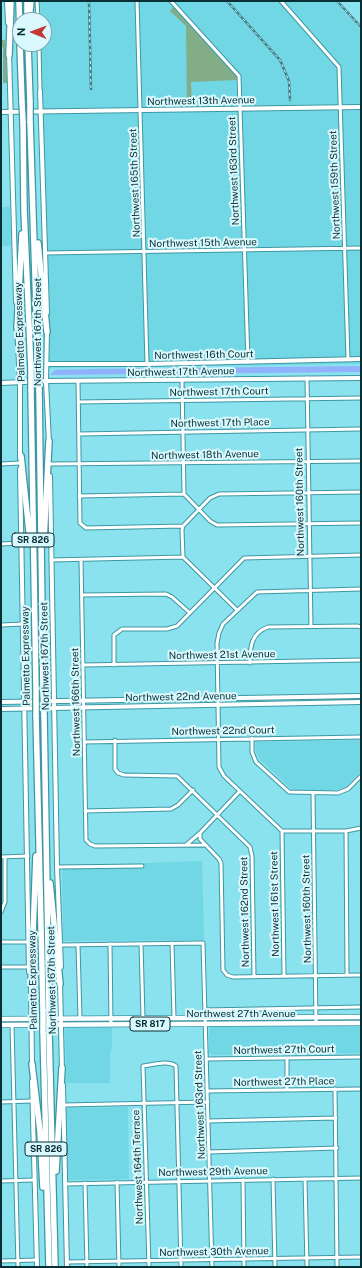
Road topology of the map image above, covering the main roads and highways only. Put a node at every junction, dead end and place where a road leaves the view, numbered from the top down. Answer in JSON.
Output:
{"nodes":[{"id":1,"x":11,"y":1,"type":"edge"},
{"id":2,"x":19,"y":1,"type":"edge"},
{"id":3,"x":26,"y":1,"type":"edge"},
{"id":4,"x":31,"y":1,"type":"edge"},
{"id":5,"x":19,"y":12,"type":"edge"},
{"id":6,"x":27,"y":12,"type":"edge"},
{"id":7,"x":29,"y":12,"type":"edge"},
{"id":8,"x":20,"y":52,"type":"edge"},
{"id":9,"x":28,"y":52,"type":"edge"},
{"id":10,"x":9,"y":55,"type":"road end"},
{"id":11,"x":24,"y":210,"type":"junction"},
{"id":12,"x":34,"y":224,"type":"junction"},
{"id":13,"x":17,"y":328,"type":"road end"},
{"id":14,"x":47,"y":332,"type":"road end"},
{"id":15,"x":49,"y":441,"type":"road end"},
{"id":16,"x":21,"y":456,"type":"road end"},
{"id":17,"x":41,"y":567,"type":"junction"},
{"id":18,"x":34,"y":591,"type":"junction"},
{"id":19,"x":39,"y":828,"type":"junction"},
{"id":20,"x":47,"y":857,"type":"junction"},
{"id":21,"x":60,"y":984,"type":"road end"},
{"id":22,"x":31,"y":985,"type":"road end"},
{"id":23,"x":46,"y":1011,"type":"junction"},
{"id":24,"x":247,"y":1017,"type":"junction"},
{"id":25,"x":361,"y":1017,"type":"edge"},
{"id":26,"x":1,"y":1019,"type":"edge"},
{"id":27,"x":61,"y":1021,"type":"junction"},
{"id":28,"x":247,"y":1023,"type":"junction"},
{"id":29,"x":361,"y":1023,"type":"edge"},
{"id":30,"x":1,"y":1025,"type":"edge"},
{"id":31,"x":46,"y":1031,"type":"junction"},
{"id":32,"x":32,"y":1064,"type":"road end"},
{"id":33,"x":62,"y":1068,"type":"road end"},
{"id":34,"x":54,"y":1195,"type":"junction"},
{"id":35,"x":48,"y":1223,"type":"junction"},
{"id":36,"x":49,"y":1267,"type":"edge"},
{"id":37,"x":55,"y":1267,"type":"edge"}],
"edges":[{"from":1,"to":10,"type":"highway"},
{"from":2,"to":5,"type":"highway"},
{"from":3,"to":6,"type":"highway"},
{"from":4,"to":7,"type":"highway"},
{"from":8,"to":11,"type":"highway","name":"Palmetto Expressway","number":"SR 826","bridge":true},
{"from":9,"to":12,"type":"highway","name":"Palmetto Expressway","number":"SR 826","bridge":true},
{"from":11,"to":13,"type":"highway"},
{"from":11,"to":18,"type":"highway","name":"Palmetto Expressway","number":"SR 826","bridge":true},
{"from":12,"to":14,"type":"highway"},
{"from":12,"to":17,"type":"highway","name":"Palmetto Expressway","number":"SR 826","bridge":true},
{"from":15,"to":17,"type":"highway"},
{"from":16,"to":18,"type":"highway"},
{"from":17,"to":20,"type":"highway","name":"Palmetto Expressway","number":"SR 826","bridge":true},
{"from":18,"to":19,"type":"highway","name":"Palmetto Expressway","number":"SR 826","bridge":true},
{"from":19,"to":22,"type":"highway"},
{"from":19,"to":23,"type":"highway","name":"Palmetto Expressway","number":"SR 826"},
{"from":20,"to":21,"type":"highway"},
{"from":20,"to":23,"type":"highway","name":"Palmetto Expressway","number":"SR 826"},
{"from":23,"to":31,"type":"highway","name":"Palmetto Expressway","number":"SR 826","bridge":true},
{"from":24,"to":25,"type":"main road","name":"Northwest 27th Avenue","number":"SR 817"},
{"from":24,"to":27,"type":"main road","name":"Northwest 27th Avenue","number":"SR 817"},
{"from":24,"to":28,"type":"main road"},
{"from":26,"to":27,"type":"main road","name":"Northwest 27th Avenue","number":"SR 817"},
{"from":27,"to":28,"type":"main road","name":"Northwest 27th Avenue","number":"SR 817"},
{"from":27,"to":30,"type":"main road","name":"Northwest 27th Avenue","number":"SR 817"},
{"from":28,"to":29,"type":"main road","name":"Northwest 27th Avenue","number":"SR 817"},
{"from":31,"to":34,"type":"highway","name":"Palmetto Expressway","number":"SR 826"},
{"from":31,"to":35,"type":"highway","name":"Palmetto Expressway","number":"SR 826"},
{"from":32,"to":35,"type":"highway"},
{"from":33,"to":34,"type":"highway"},
{"from":34,"to":37,"type":"highway","name":"Palmetto Expressway","number":"SR 826"},
{"from":35,"to":36,"type":"highway","name":"Palmetto Expressway","number":"SR 826"}]}
